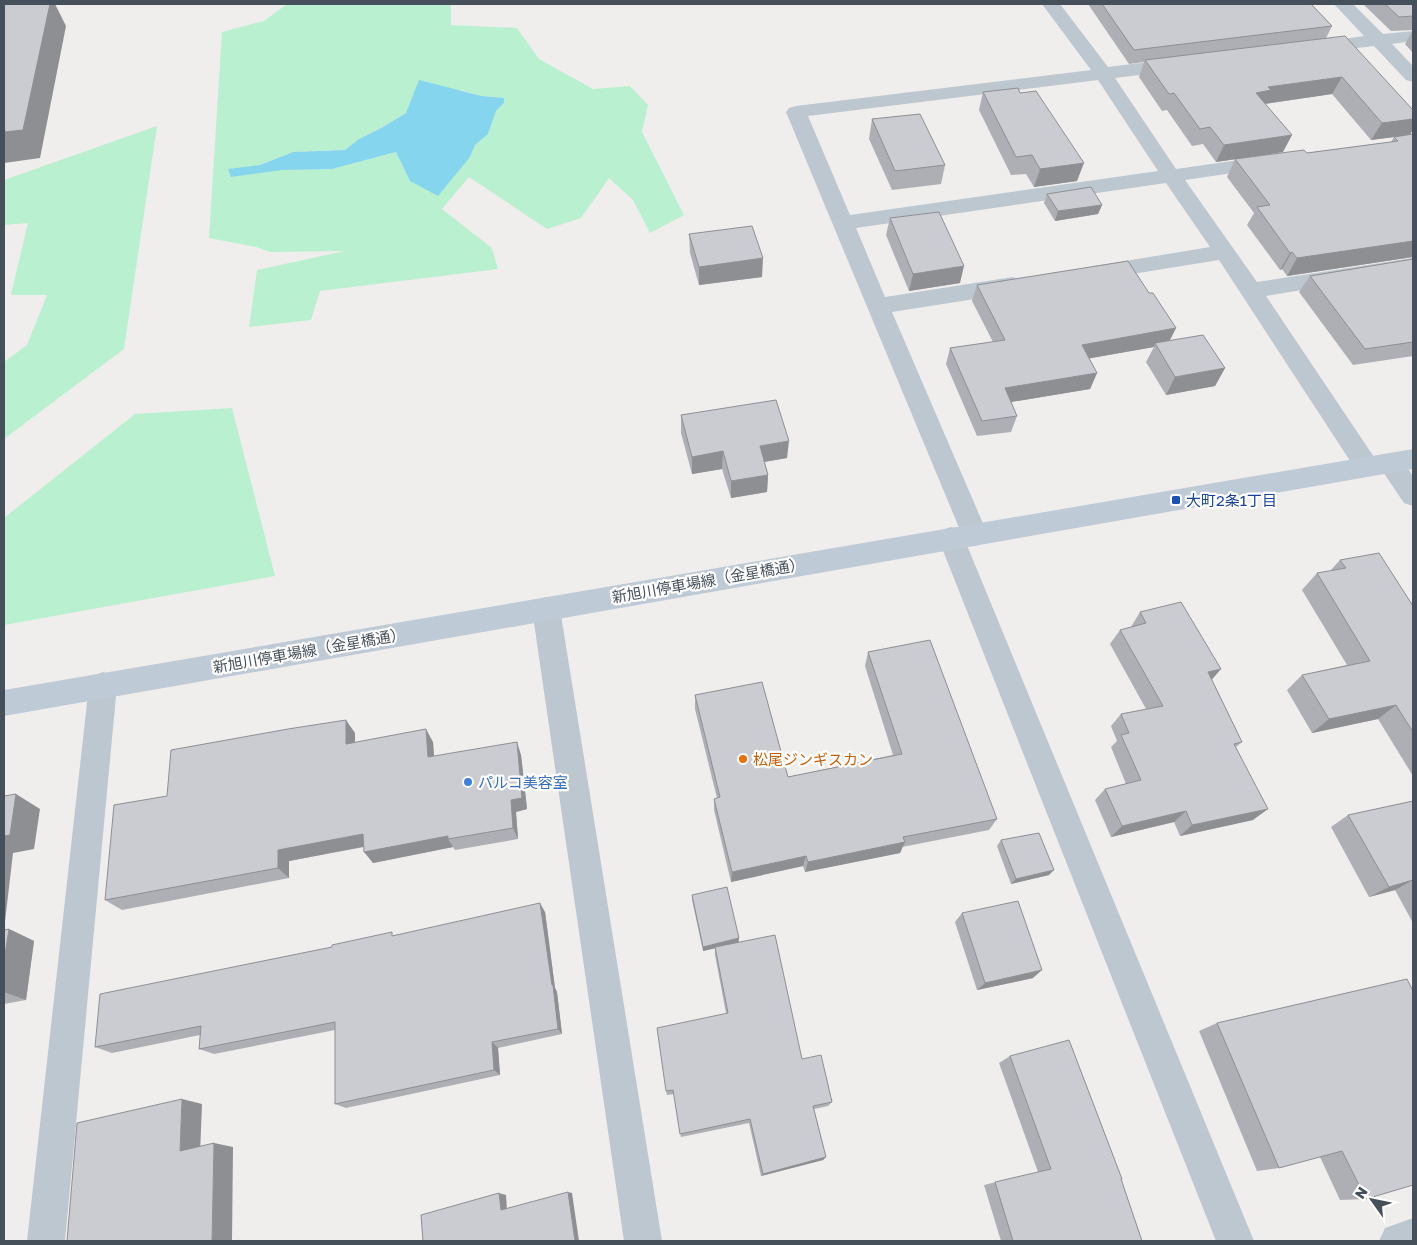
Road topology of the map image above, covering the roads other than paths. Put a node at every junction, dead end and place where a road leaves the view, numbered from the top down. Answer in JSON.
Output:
{"nodes":[{"id":1,"x":1051,"y":4,"type":"edge"},
{"id":2,"x":1343,"y":4,"type":"edge"},
{"id":3,"x":1413,"y":36,"type":"edge"},
{"id":4,"x":1379,"y":40,"type":"junction"},
{"id":5,"x":1300,"y":50,"type":"edge"},
{"id":6,"x":1201,"y":62,"type":"edge"},
{"id":7,"x":1103,"y":73,"type":"junction"},
{"id":8,"x":1413,"y":76,"type":"edge"},
{"id":9,"x":1287,"y":159,"type":"edge"},
{"id":10,"x":1170,"y":176,"type":"junction"},
{"id":11,"x":843,"y":223,"type":"junction"},
{"id":12,"x":1225,"y":252,"type":"junction"},
{"id":13,"x":1413,"y":264,"type":"edge"},
{"id":14,"x":1071,"y":276,"type":"edge"},
{"id":15,"x":1032,"y":282,"type":"edge"},
{"id":16,"x":1251,"y":291,"type":"junction"},
{"id":17,"x":878,"y":306,"type":"junction"},
{"id":18,"x":1390,"y":463,"type":"edge"},
{"id":19,"x":1413,"y":496,"type":"edge"},
{"id":20,"x":963,"y":536,"type":"junction"},
{"id":21,"x":546,"y":609,"type":"junction"},
{"id":22,"x":103,"y":685,"type":"junction"},
{"id":23,"x":4,"y":703,"type":"edge"},
{"id":24,"x":1413,"y":1237,"type":"edge"},
{"id":25,"x":46,"y":1241,"type":"edge"},
{"id":26,"x":643,"y":1241,"type":"edge"},
{"id":27,"x":1235,"y":1241,"type":"edge"},
{"id":28,"x":1398,"y":1241,"type":"edge"}],
"edges":[{"from":1,"to":7,"type":"street"},
{"from":2,"to":4,"type":"street"},
{"from":3,"to":4,"type":"street"},
{"from":4,"to":5,"type":"street"},
{"from":4,"to":8,"type":"street"},
{"from":6,"to":7,"type":"street"},
{"from":7,"to":10,"type":"street"},
{"from":7,"to":11,"type":"street"},
{"from":9,"to":10,"type":"street"},
{"from":10,"to":11,"type":"street"},
{"from":10,"to":12,"type":"street"},
{"from":11,"to":17,"type":"street"},
{"from":12,"to":14,"type":"street"},
{"from":12,"to":16,"type":"street"},
{"from":13,"to":16,"type":"street"},
{"from":15,"to":17,"type":"street"},
{"from":16,"to":18,"type":"street"},
{"from":17,"to":20,"type":"street"},
{"from":18,"to":19,"type":"street"},
{"from":18,"to":20,"type":"main road","name":"新旭川停車場線（金星橋通）"},
{"from":20,"to":21,"type":"main road","name":"新旭川停車場線（金星橋通）"},
{"from":20,"to":27,"type":"street"},
{"from":21,"to":22,"type":"main road","name":"新旭川停車場線（金星橋通）"},
{"from":21,"to":26,"type":"street"},
{"from":22,"to":23,"type":"main road","name":"新旭川停車場線（金星橋通）"},
{"from":22,"to":25,"type":"street"},
{"from":24,"to":28,"type":"street"}]}
